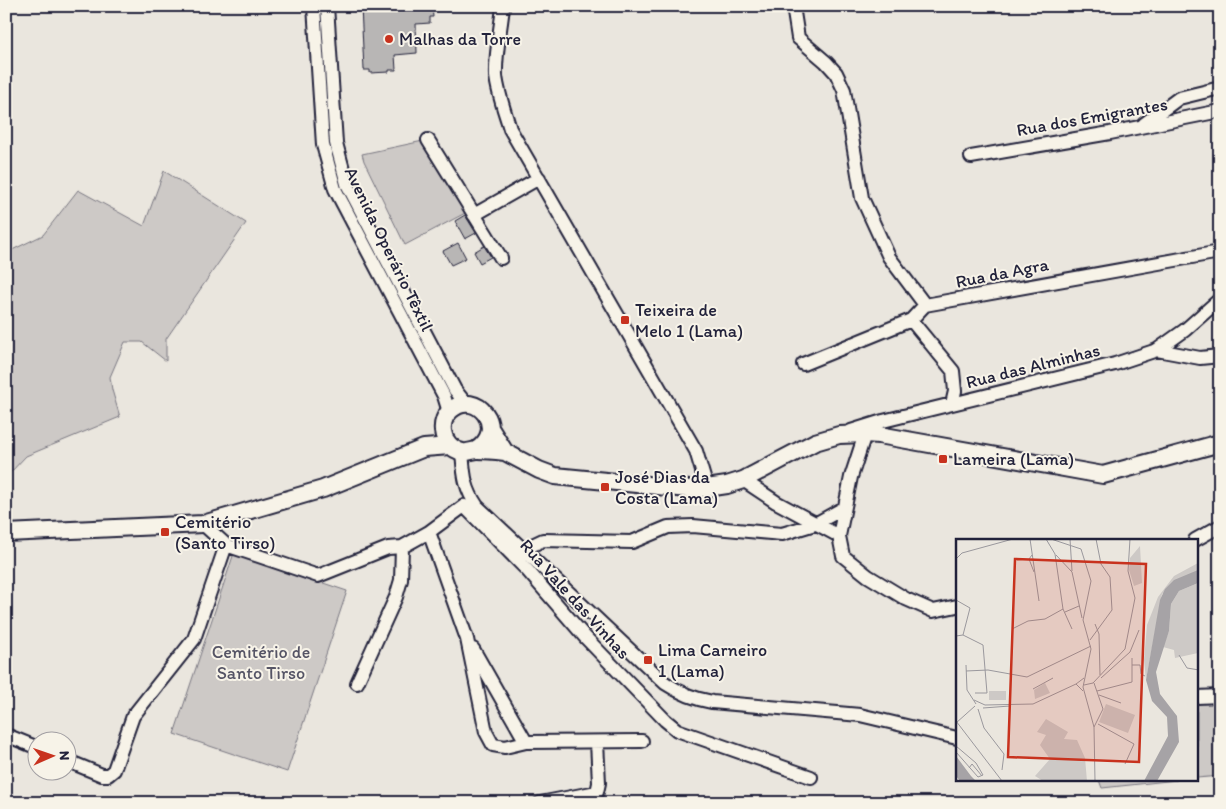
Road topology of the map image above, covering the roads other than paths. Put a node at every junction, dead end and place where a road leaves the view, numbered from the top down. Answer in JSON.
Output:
{"nodes":[{"id":1,"x":314,"y":6,"type":"edge"},
{"id":2,"x":327,"y":6,"type":"edge"},
{"id":3,"x":503,"y":6,"type":"edge"},
{"id":4,"x":793,"y":6,"type":"edge"},
{"id":5,"x":1220,"y":88,"type":"edge"},
{"id":6,"x":1220,"y":111,"type":"edge"},
{"id":7,"x":1140,"y":127,"type":"junction"},
{"id":8,"x":428,"y":140,"type":"dead end"},
{"id":9,"x":971,"y":157,"type":"dead end"},
{"id":10,"x":539,"y":178,"type":"junction"},
{"id":11,"x":474,"y":215,"type":"junction"},
{"id":12,"x":1220,"y":252,"type":"edge"},
{"id":13,"x":501,"y":258,"type":"dead end"},
{"id":14,"x":1220,"y":299,"type":"edge"},
{"id":15,"x":925,"y":305,"type":"junction"},
{"id":16,"x":912,"y":320,"type":"junction"},
{"id":17,"x":1157,"y":350,"type":"junction"},
{"id":18,"x":1220,"y":356,"type":"edge"},
{"id":19,"x":803,"y":364,"type":"dead end"},
{"id":20,"x":466,"y":404,"type":"junction"},
{"id":21,"x":952,"y":404,"type":"junction"},
{"id":22,"x":449,"y":412,"type":"junction"},
{"id":23,"x":490,"y":428,"type":"junction"},
{"id":24,"x":443,"y":429,"type":"junction"},
{"id":25,"x":865,"y":434,"type":"junction"},
{"id":26,"x":839,"y":435,"type":"junction"},
{"id":27,"x":1220,"y":443,"type":"edge"},
{"id":28,"x":424,"y":448,"type":"junction"},
{"id":29,"x":463,"y":449,"type":"junction"},
{"id":30,"x":505,"y":452,"type":"junction"},
{"id":31,"x":743,"y":480,"type":"junction"},
{"id":32,"x":707,"y":488,"type":"junction"},
{"id":33,"x":844,"y":508,"type":"junction"},
{"id":34,"x":203,"y":524,"type":"junction"},
{"id":35,"x":815,"y":524,"type":"junction"},
{"id":36,"x":1220,"y":526,"type":"edge"},
{"id":37,"x":428,"y":532,"type":"junction"},
{"id":38,"x":6,"y":533,"type":"edge"},
{"id":39,"x":839,"y":536,"type":"junction"},
{"id":40,"x":1197,"y":539,"type":"edge"},
{"id":41,"x":226,"y":546,"type":"junction"},
{"id":42,"x":402,"y":547,"type":"junction"},
{"id":43,"x":524,"y":549,"type":"junction"},
{"id":44,"x":956,"y":606,"type":"edge"},
{"id":45,"x":467,"y":639,"type":"junction"},
{"id":46,"x":357,"y":683,"type":"dead end"},
{"id":47,"x":1220,"y":696,"type":"edge"},
{"id":48,"x":1198,"y":697,"type":"edge"},
{"id":49,"x":6,"y":735,"type":"edge"},
{"id":50,"x":956,"y":738,"type":"edge"},
{"id":51,"x":642,"y":741,"type":"dead end"},
{"id":52,"x":526,"y":742,"type":"junction"},
{"id":53,"x":597,"y":742,"type":"junction"},
{"id":54,"x":28,"y":744,"type":"edge"},
{"id":55,"x":78,"y":765,"type":"edge"},
{"id":56,"x":811,"y":777,"type":"dead end"},
{"id":57,"x":540,"y":803,"type":"edge"}],
"edges":[{"from":1,"to":22,"type":"street","name":"Avenida Operário Têxtil"},
{"from":2,"to":20,"type":"street","name":"Avenida Operário Têxtil"},
{"from":3,"to":10,"type":"street"},
{"from":4,"to":15,"type":"street"},
{"from":5,"to":7,"type":"street"},
{"from":6,"to":7,"type":"street","name":"Rua dos Emigrantes"},
{"from":7,"to":9,"type":"street","name":"Rua dos Emigrantes"},
{"from":8,"to":11,"type":"street"},
{"from":10,"to":11,"type":"street"},
{"from":10,"to":32,"type":"street"},
{"from":11,"to":13,"type":"street"},
{"from":12,"to":15,"type":"street","name":"Rua da Agra"},
{"from":14,"to":17,"type":"street","name":"Rua das Alminhas"},
{"from":15,"to":16,"type":"street"},
{"from":16,"to":19,"type":"street"},
{"from":16,"to":21,"type":"street"},
{"from":17,"to":18,"type":"street"},
{"from":17,"to":21,"type":"street","name":"Rua das Alminhas"},
{"from":20,"to":22,"type":"main road"},
{"from":20,"to":23,"type":"main road"},
{"from":21,"to":26,"type":"street","name":"Rua das Alminhas"},
{"from":22,"to":24,"type":"main road"},
{"from":23,"to":29,"type":"main road"},
{"from":23,"to":30,"type":"main road"},
{"from":24,"to":28,"type":"main road"},
{"from":24,"to":29,"type":"main road"},
{"from":25,"to":26,"type":"main road"},
{"from":25,"to":27,"type":"main road"},
{"from":25,"to":33,"type":"street"},
{"from":26,"to":31,"type":"main road"},
{"from":28,"to":29,"type":"main road"},
{"from":28,"to":34,"type":"main road"},
{"from":29,"to":30,"type":"main road"},
{"from":29,"to":43,"type":"street"},
{"from":30,"to":32,"type":"main road"},
{"from":31,"to":32,"type":"main road"},
{"from":31,"to":35,"type":"street"},
{"from":33,"to":35,"type":"street"},
{"from":33,"to":39,"type":"street"},
{"from":34,"to":38,"type":"main road"},
{"from":34,"to":41,"type":"street"},
{"from":35,"to":39,"type":"street"},
{"from":35,"to":43,"type":"street"},
{"from":36,"to":40,"type":"street"},
{"from":37,"to":42,"type":"street"},
{"from":37,"to":45,"type":"street"},
{"from":37,"to":56,"type":"street","name":"Rua Vale das Vinhas"},
{"from":39,"to":44,"type":"street"},
{"from":41,"to":42,"type":"street"},
{"from":41,"to":55,"type":"street"},
{"from":42,"to":46,"type":"street"},
{"from":43,"to":50,"type":"street"},
{"from":45,"to":52,"type":"street"},
{"from":45,"to":52,"type":"street"},
{"from":47,"to":48,"type":"street"},
{"from":49,"to":54,"type":"street"},
{"from":51,"to":53,"type":"street"},
{"from":52,"to":53,"type":"street"},
{"from":53,"to":57,"type":"street"}]}
